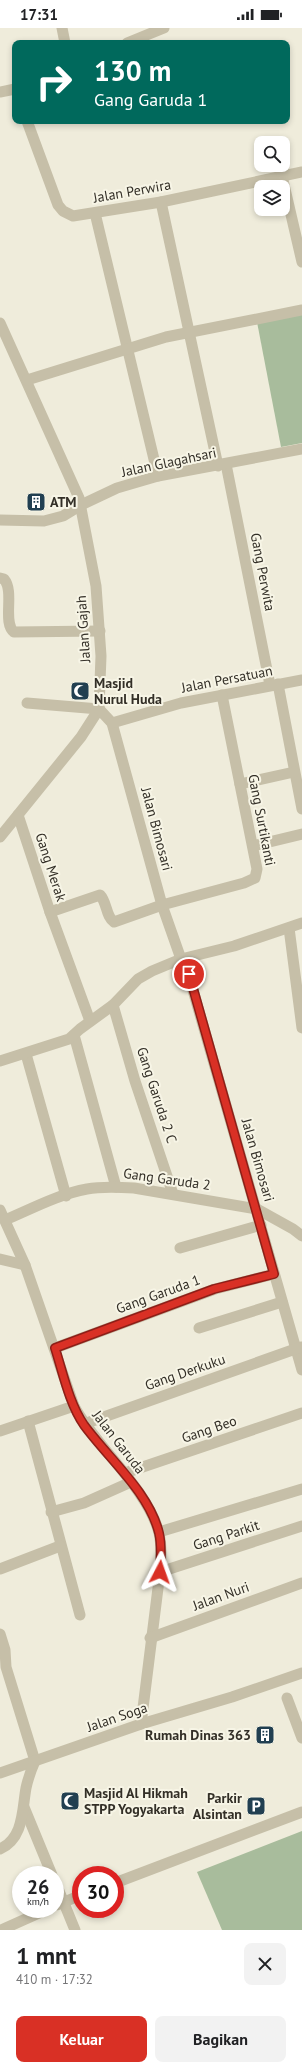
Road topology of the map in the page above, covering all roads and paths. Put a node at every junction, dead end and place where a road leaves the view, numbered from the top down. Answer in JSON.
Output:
{"nodes":[{"id":1,"x":62,"y":28,"type":"edge"},
{"id":2,"x":164,"y":28,"type":"edge"},
{"id":3,"x":152,"y":38,"type":"edge"},
{"id":4,"x":64,"y":40,"type":"edge"},
{"id":5,"x":142,"y":40,"type":"edge"},
{"id":6,"x":12,"y":90,"type":"edge"},
{"id":7,"x":0,"y":92,"type":"edge"},
{"id":8,"x":28,"y":124,"type":"edge"},
{"id":9,"x":302,"y":172,"type":"edge"},
{"id":10,"x":282,"y":176,"type":"junction"},
{"id":11,"x":161,"y":202,"type":"junction"},
{"id":12,"x":95,"y":213,"type":"junction"},
{"id":13,"x":302,"y":262,"type":"edge"},
{"id":14,"x":302,"y":310,"type":"edge"},
{"id":15,"x":0,"y":323,"type":"edge"},
{"id":16,"x":190,"y":332,"type":"junction"},
{"id":17,"x":126,"y":348,"type":"junction"},
{"id":18,"x":27,"y":380,"type":"junction"},
{"id":19,"x":302,"y":449,"type":"edge"},
{"id":20,"x":222,"y":465,"type":"junction"},
{"id":21,"x":158,"y":476,"type":"junction"},
{"id":22,"x":81,"y":505,"type":"junction"},
{"id":23,"x":0,"y":520,"type":"edge"},
{"id":24,"x":0,"y":578,"type":"edge"},
{"id":25,"x":100,"y":631,"type":"junction"},
{"id":26,"x":302,"y":680,"type":"edge"},
{"id":27,"x":274,"y":685,"type":"junction"},
{"id":28,"x":222,"y":695,"type":"junction"},
{"id":29,"x":27,"y":703,"type":"dead end"},
{"id":30,"x":99,"y":709,"type":"junction"},
{"id":31,"x":112,"y":723,"type":"junction"},
{"id":32,"x":294,"y":772,"type":"junction"},
{"id":33,"x":240,"y":784,"type":"junction"},
{"id":34,"x":302,"y":809,"type":"edge"},
{"id":35,"x":18,"y":815,"type":"junction"},
{"id":36,"x":302,"y":834,"type":"edge"},
{"id":37,"x":0,"y":837,"type":"edge"},
{"id":38,"x":253,"y":846,"type":"junction"},
{"id":39,"x":162,"y":905,"type":"junction"},
{"id":40,"x":50,"y":912,"type":"junction"},
{"id":41,"x":302,"y":923,"type":"edge"},
{"id":42,"x":289,"y":928,"type":"junction"},
{"id":43,"x":183,"y":959,"type":"junction"},
{"id":44,"x":113,"y":1005,"type":"junction"},
{"id":45,"x":90,"y":1021,"type":"junction"},
{"id":46,"x":302,"y":1028,"type":"edge"},
{"id":47,"x":74,"y":1035,"type":"junction"},
{"id":48,"x":26,"y":1054,"type":"junction"},
{"id":49,"x":0,"y":1061,"type":"edge"},
{"id":50,"x":116,"y":1187,"type":"junction"},
{"id":51,"x":173,"y":1194,"type":"junction"},
{"id":52,"x":66,"y":1196,"type":"junction"},
{"id":53,"x":257,"y":1209,"type":"junction"},
{"id":54,"x":0,"y":1210,"type":"edge"},
{"id":55,"x":5,"y":1220,"type":"junction"},
{"id":56,"x":261,"y":1225,"type":"junction"},
{"id":57,"x":302,"y":1236,"type":"edge"},
{"id":58,"x":180,"y":1248,"type":"dead end"},
{"id":59,"x":0,"y":1259,"type":"edge"},
{"id":60,"x":25,"y":1265,"type":"junction"},
{"id":61,"x":274,"y":1274,"type":"junction"},
{"id":62,"x":282,"y":1302,"type":"junction"},
{"id":63,"x":198,"y":1328,"type":"dead end"},
{"id":64,"x":55,"y":1348,"type":"junction"},
{"id":65,"x":299,"y":1348,"type":"edge"},
{"id":66,"x":302,"y":1370,"type":"edge"},
{"id":67,"x":74,"y":1406,"type":"junction"},
{"id":68,"x":302,"y":1413,"type":"edge"},
{"id":69,"x":28,"y":1422,"type":"junction"},
{"id":70,"x":84,"y":1424,"type":"junction"},
{"id":71,"x":0,"y":1431,"type":"edge"},
{"id":72,"x":128,"y":1478,"type":"junction"},
{"id":73,"x":302,"y":1489,"type":"edge"},
{"id":74,"x":51,"y":1512,"type":"junction"},
{"id":75,"x":302,"y":1526,"type":"edge"},
{"id":76,"x":159,"y":1532,"type":"junction"},
{"id":77,"x":60,"y":1546,"type":"junction"},
{"id":78,"x":0,"y":1569,"type":"edge"},
{"id":79,"x":160,"y":1572,"type":"junction"},
{"id":80,"x":302,"y":1583,"type":"edge"},
{"id":81,"x":80,"y":1615,"type":"dead end"},
{"id":82,"x":0,"y":1634,"type":"edge"},
{"id":83,"x":150,"y":1638,"type":"junction"},
{"id":84,"x":302,"y":1673,"type":"edge"},
{"id":85,"x":287,"y":1698,"type":"dead end"},
{"id":86,"x":141,"y":1724,"type":"junction"},
{"id":87,"x":302,"y":1738,"type":"edge"},
{"id":88,"x":35,"y":1761,"type":"junction"},
{"id":89,"x":0,"y":1773,"type":"edge"},
{"id":90,"x":24,"y":1807,"type":"junction"},
{"id":91,"x":302,"y":1812,"type":"edge"},
{"id":92,"x":0,"y":1849,"type":"edge"},
{"id":93,"x":48,"y":1866,"type":"edge"},
{"id":94,"x":124,"y":1880,"type":"edge"},
{"id":95,"x":64,"y":1912,"type":"edge"},
{"id":96,"x":28,"y":1918,"type":"edge"},
{"id":97,"x":1,"y":1930,"type":"edge"},
{"id":98,"x":75,"y":1930,"type":"edge"}],
"edges":[{"from":1,"to":4,"type":"street"},
{"from":2,"to":3,"type":"street"},
{"from":3,"to":5,"type":"street"},
{"from":6,"to":7,"type":"street"},
{"from":8,"to":12,"type":"street","name":"Jalan Perwira"},
{"from":9,"to":10,"type":"street","name":"Jalan Perwira"},
{"from":10,"to":11,"type":"street","name":"Jalan Perwira"},
{"from":10,"to":13,"type":"street"},
{"from":11,"to":12,"type":"street","name":"Jalan Perwira"},
{"from":11,"to":16,"type":"street","name":"Gang Perwita"},
{"from":12,"to":17,"type":"street"},
{"from":14,"to":16,"type":"street"},
{"from":15,"to":18,"type":"street","name":"Jalan Gajah"},
{"from":16,"to":17,"type":"street"},
{"from":16,"to":20,"type":"street","name":"Gang Perwita"},
{"from":17,"to":18,"type":"street"},
{"from":17,"to":21,"type":"street"},
{"from":18,"to":22,"type":"street","name":"Jalan Gajah"},
{"from":19,"to":20,"type":"street","name":"Jalan Glagahsari"},
{"from":20,"to":21,"type":"street","name":"Jalan Glagahsari"},
{"from":20,"to":27,"type":"street","name":"Gang Perwita"},
{"from":21,"to":22,"type":"street","name":"Jalan Glagahsari"},
{"from":22,"to":23,"type":"street","name":"Jalan Glagahsari"},
{"from":22,"to":25,"type":"street","name":"Jalan Gajah"},
{"from":24,"to":25,"type":"street"},
{"from":25,"to":30,"type":"street","name":"Jalan Gajah"},
{"from":26,"to":27,"type":"street","name":"Jalan Persatuan"},
{"from":27,"to":28,"type":"street","name":"Jalan Persatuan"},
{"from":27,"to":32,"type":"street","name":"Gang Perwita"},
{"from":28,"to":31,"type":"street","name":"Jalan Persatuan"},
{"from":28,"to":33,"type":"street","name":"Gang Surtikanti"},
{"from":29,"to":30,"type":"street"},
{"from":30,"to":31,"type":"street","name":"Jalan Bimosari"},
{"from":30,"to":35,"type":"street","name":"Jalan Gajah"},
{"from":31,"to":39,"type":"street","name":"Jalan Bimosari"},
{"from":32,"to":33,"type":"street"},
{"from":32,"to":34,"type":"street","name":"Gang Perwita"},
{"from":33,"to":38,"type":"street","name":"Gang Surtikanti"},
{"from":35,"to":37,"type":"street","name":"Jalan Gajah"},
{"from":35,"to":40,"type":"street","name":"Gang Merak"},
{"from":36,"to":38,"type":"street"},
{"from":38,"to":39,"type":"street","name":"Gang Surtikanti"},
{"from":39,"to":40,"type":"street","name":"Gang Merak"},
{"from":39,"to":43,"type":"street","name":"Jalan Bimosari"},
{"from":40,"to":45,"type":"street"},
{"from":41,"to":42,"type":"street"},
{"from":42,"to":43,"type":"street"},
{"from":42,"to":46,"type":"street"},
{"from":43,"to":44,"type":"street"},
{"from":43,"to":53,"type":"street","name":"Jalan Bimosari"},
{"from":44,"to":45,"type":"street"},
{"from":44,"to":51,"type":"street","name":"Gang Garuda 2 C"},
{"from":45,"to":47,"type":"street"},
{"from":47,"to":48,"type":"street"},
{"from":47,"to":50,"type":"street"},
{"from":48,"to":49,"type":"street"},
{"from":48,"to":52,"type":"street"},
{"from":50,"to":51,"type":"street","name":"Gang Garuda 2"},
{"from":50,"to":52,"type":"street","name":"Gang Garuda 2"},
{"from":51,"to":53,"type":"street","name":"Gang Garuda 2"},
{"from":52,"to":55,"type":"street","name":"Gang Garuda 2"},
{"from":53,"to":56,"type":"street","name":"Jalan Bimosari"},
{"from":53,"to":57,"type":"street","name":"Gang Garuda 2"},
{"from":54,"to":55,"type":"street","name":"Jalan Garuda"},
{"from":55,"to":60,"type":"street","name":"Jalan Garuda"},
{"from":56,"to":58,"type":"street"},
{"from":56,"to":61,"type":"street","name":"Jalan Bimosari"},
{"from":59,"to":60,"type":"street"},
{"from":60,"to":64,"type":"street","name":"Jalan Garuda"},
{"from":61,"to":62,"type":"street","name":"Jalan Bimosari"},
{"from":61,"to":64,"type":"street","name":"Gang Garuda 1"},
{"from":62,"to":63,"type":"street"},
{"from":62,"to":65,"type":"street","name":"Jalan Bimosari"},
{"from":64,"to":67,"type":"street","name":"Jalan Garuda"},
{"from":65,"to":66,"type":"street","name":"Jalan Bimosari"},
{"from":65,"to":70,"type":"street","name":"Gang Derkuku"},
{"from":67,"to":69,"type":"street"},
{"from":67,"to":70,"type":"street","name":"Jalan Garuda"},
{"from":68,"to":72,"type":"street","name":"Gang Beo"},
{"from":69,"to":71,"type":"street"},
{"from":69,"to":74,"type":"street"},
{"from":70,"to":72,"type":"street","name":"Jalan Garuda"},
{"from":72,"to":74,"type":"street","name":"Gang Beo"},
{"from":72,"to":76,"type":"street","name":"Jalan Garuda"},
{"from":73,"to":76,"type":"street"},
{"from":74,"to":77,"type":"street"},
{"from":75,"to":79,"type":"street","name":"Gang Parkit"},
{"from":76,"to":79,"type":"street","name":"Jalan Garuda"},
{"from":77,"to":78,"type":"street"},
{"from":77,"to":81,"type":"street"},
{"from":79,"to":83,"type":"street","name":"Jalan Garuda"},
{"from":80,"to":83,"type":"street","name":"Jalan Nuri"},
{"from":82,"to":88,"type":"street"},
{"from":83,"to":86,"type":"street","name":"Jalan Garuda"},
{"from":84,"to":86,"type":"street","name":"Jalan Soga"},
{"from":85,"to":87,"type":"street"},
{"from":86,"to":88,"type":"street","name":"Jalan Soga"},
{"from":88,"to":89,"type":"street","name":"Jalan Soga"},
{"from":88,"to":90,"type":"street"},
{"from":90,"to":92,"type":"street"},
{"from":90,"to":93,"type":"street"},
{"from":91,"to":94,"type":"street"},
{"from":95,"to":98,"type":"street"},
{"from":96,"to":97,"type":"street"}]}
